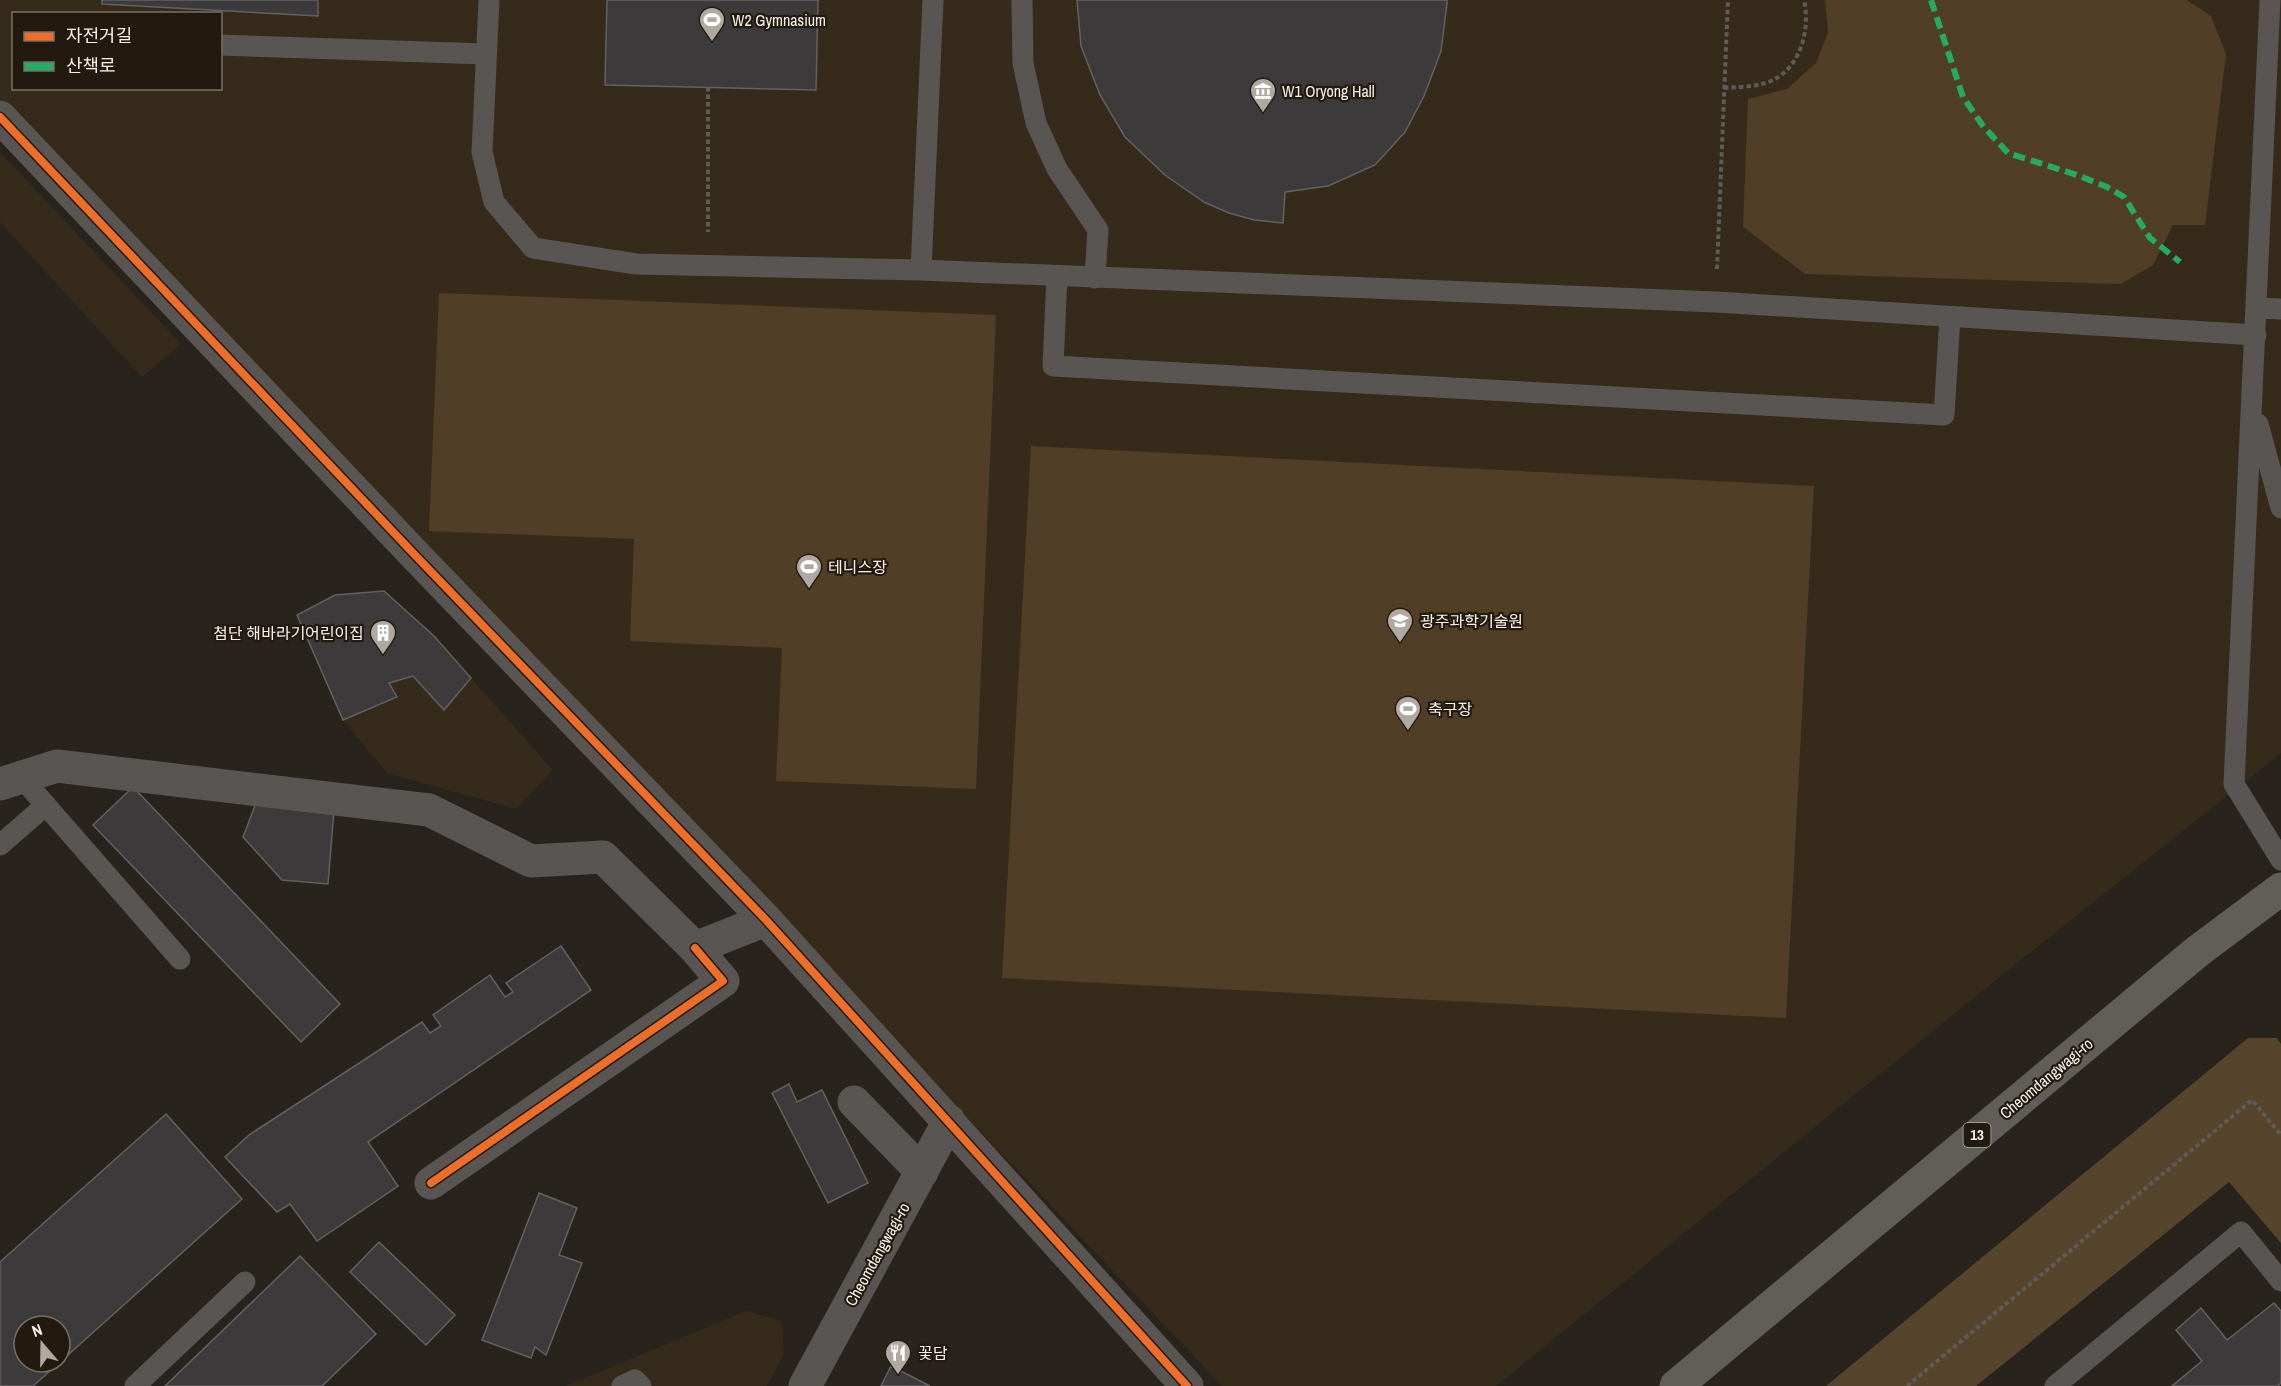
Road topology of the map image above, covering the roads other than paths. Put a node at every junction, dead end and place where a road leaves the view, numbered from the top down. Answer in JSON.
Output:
{"nodes":[{"id":1,"x":489,"y":0,"type":"edge"},
{"id":2,"x":933,"y":0,"type":"edge"},
{"id":3,"x":1022,"y":0,"type":"edge"},
{"id":4,"x":2270,"y":0,"type":"edge"},
{"id":5,"x":222,"y":45,"type":"edge"},
{"id":6,"x":486,"y":54,"type":"junction"},
{"id":7,"x":0,"y":117,"type":"edge"},
{"id":8,"x":921,"y":270,"type":"junction"},
{"id":9,"x":1057,"y":276,"type":"junction"},
{"id":10,"x":1095,"y":278,"type":"junction"},
{"id":11,"x":2257,"y":308,"type":"junction"},
{"id":12,"x":2281,"y":309,"type":"edge"},
{"id":13,"x":1950,"y":317,"type":"junction"},
{"id":14,"x":2256,"y":335,"type":"junction"},
{"id":15,"x":2253,"y":406,"type":"junction"},
{"id":16,"x":2281,"y":508,"type":"edge"},
{"id":17,"x":11,"y":781,"type":"edge"},
{"id":18,"x":46,"y":805,"type":"junction"},
{"id":19,"x":0,"y":845,"type":"edge"},
{"id":20,"x":2281,"y":860,"type":"edge"},
{"id":21,"x":2281,"y":890,"type":"edge"},
{"id":22,"x":766,"y":920,"type":"junction"},
{"id":23,"x":695,"y":948,"type":"junction"},
{"id":24,"x":180,"y":959,"type":"dead end"},
{"id":25,"x":854,"y":1102,"type":"dead end"},
{"id":26,"x":949,"y":1121,"type":"junction"},
{"id":27,"x":922,"y":1172,"type":"junction"},
{"id":28,"x":431,"y":1183,"type":"dead end"},
{"id":29,"x":2281,"y":1281,"type":"edge"},
{"id":30,"x":245,"y":1282,"type":"dead end"},
{"id":31,"x":135,"y":1386,"type":"edge"},
{"id":32,"x":622,"y":1386,"type":"edge"},
{"id":33,"x":641,"y":1386,"type":"edge"},
{"id":34,"x":805,"y":1386,"type":"edge"},
{"id":35,"x":1186,"y":1386,"type":"edge"},
{"id":36,"x":1676,"y":1386,"type":"edge"},
{"id":37,"x":2055,"y":1386,"type":"edge"}],
"edges":[{"from":1,"to":6,"type":"lane"},
{"from":2,"to":8,"type":"lane"},
{"from":3,"to":10,"type":"lane"},
{"from":4,"to":11,"type":"lane"},
{"from":5,"to":6,"type":"lane"},
{"from":6,"to":8,"type":"lane"},
{"from":7,"to":22,"type":"street"},
{"from":8,"to":9,"type":"lane"},
{"from":9,"to":10,"type":"lane"},
{"from":9,"to":13,"type":"lane"},
{"from":10,"to":13,"type":"lane"},
{"from":11,"to":12,"type":"lane"},
{"from":11,"to":14,"type":"lane"},
{"from":13,"to":14,"type":"lane"},
{"from":14,"to":15,"type":"lane"},
{"from":15,"to":16,"type":"lane"},
{"from":15,"to":20,"type":"lane"},
{"from":17,"to":18,"type":"lane"},
{"from":17,"to":23,"type":"street"},
{"from":18,"to":19,"type":"lane"},
{"from":18,"to":24,"type":"lane"},
{"from":21,"to":36,"type":"main road","name":"Cheomdangwagi-ro","number":"13"},
{"from":22,"to":23,"type":"street"},
{"from":22,"to":26,"type":"street"},
{"from":23,"to":28,"type":"street"},
{"from":25,"to":27,"type":"street"},
{"from":26,"to":27,"type":"street","name":"Cheomdangwagi-ro"},
{"from":26,"to":35,"type":"street"},
{"from":27,"to":34,"type":"street","name":"Cheomdangwagi-ro"},
{"from":29,"to":37,"type":"lane"},
{"from":30,"to":31,"type":"lane"},
{"from":32,"to":33,"type":"lane"}]}
